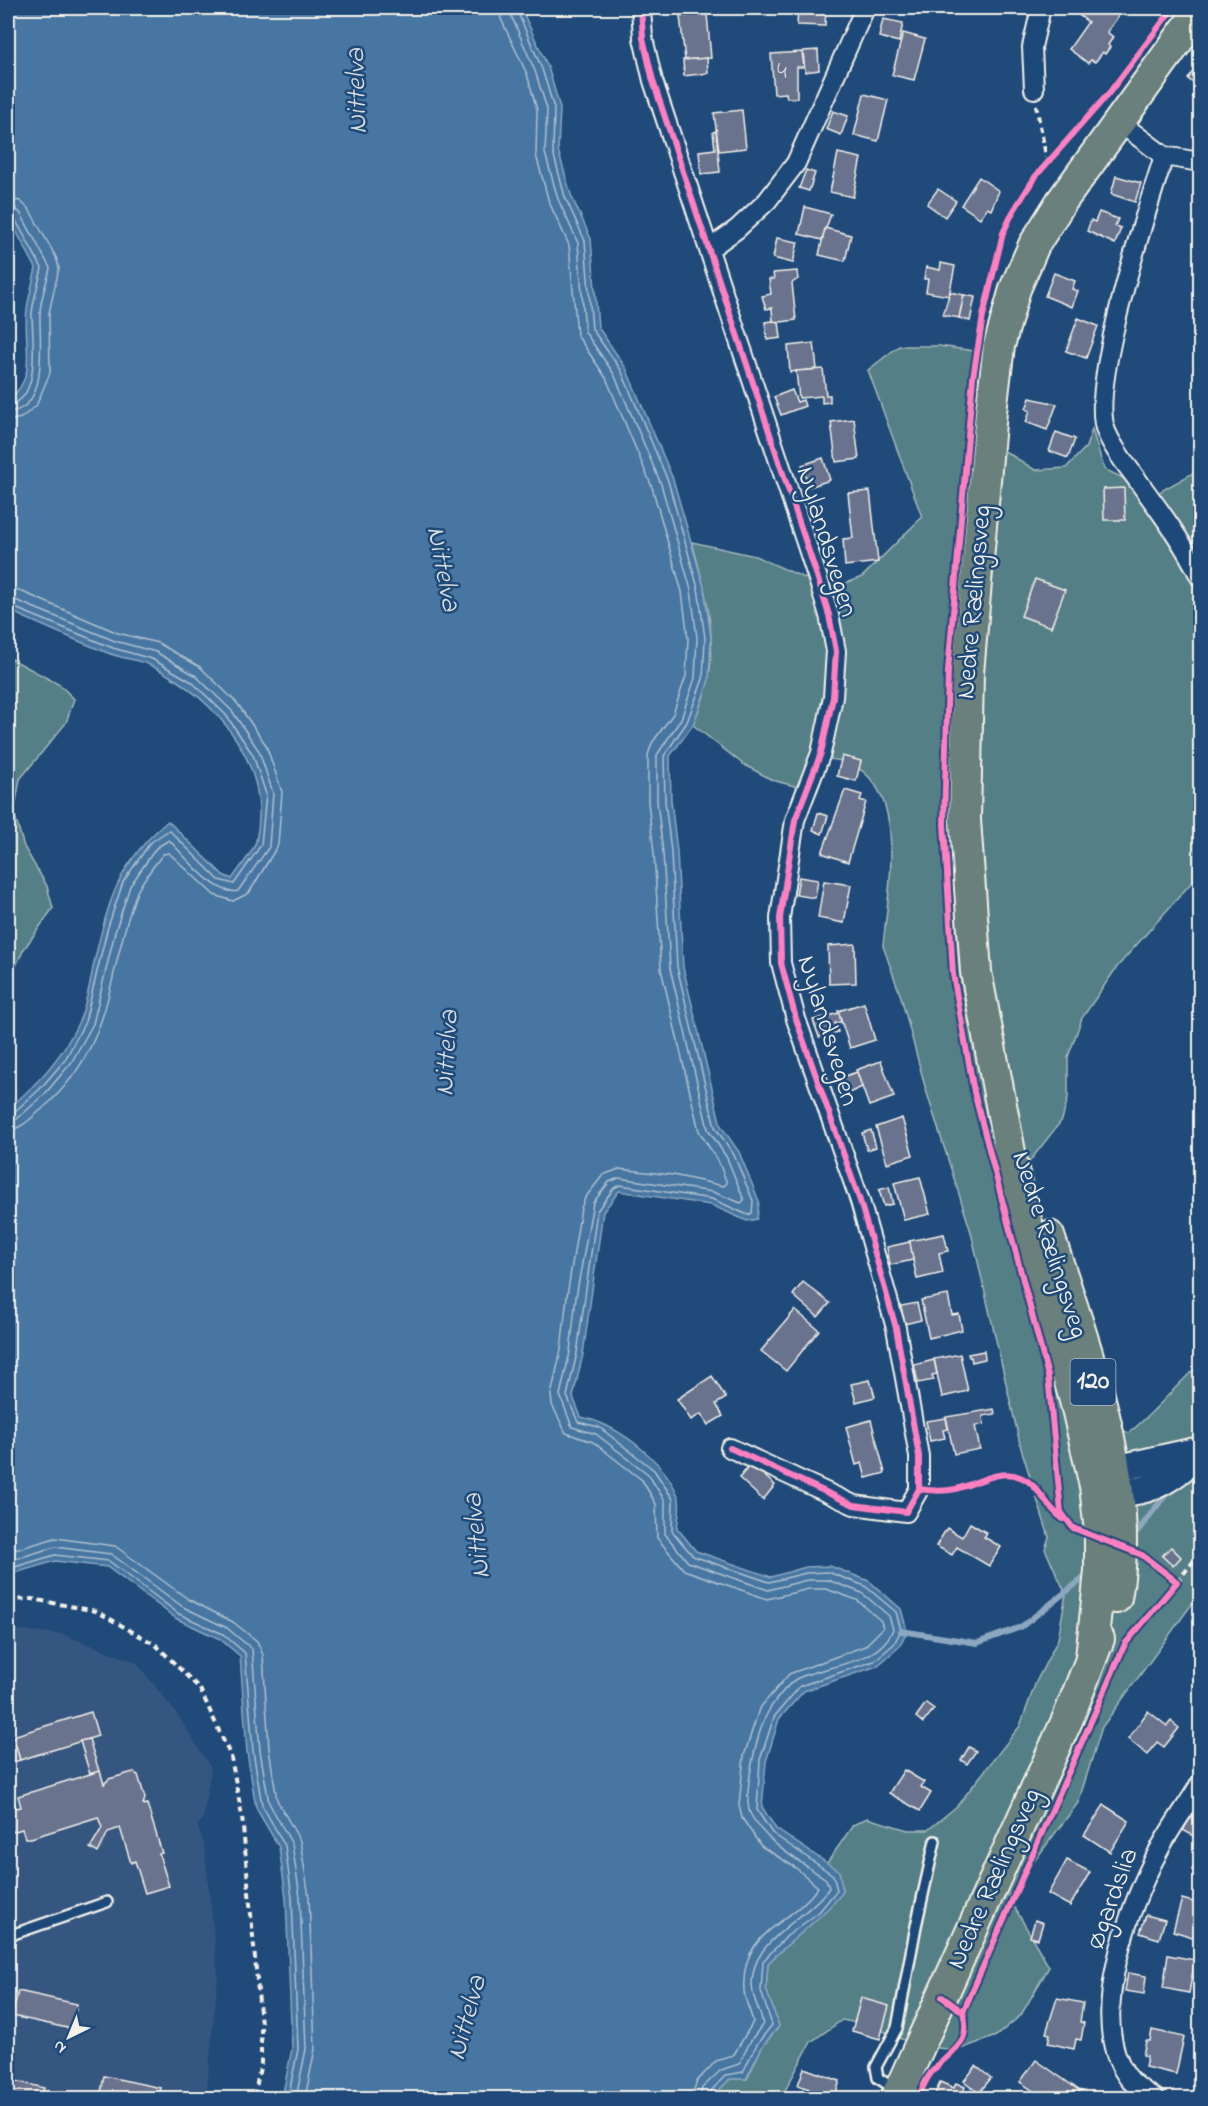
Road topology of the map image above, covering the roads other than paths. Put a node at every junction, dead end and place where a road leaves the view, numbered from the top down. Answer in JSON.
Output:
{"nodes":[{"id":1,"x":641,"y":8,"type":"edge"},
{"id":2,"x":865,"y":8,"type":"edge"},
{"id":3,"x":1041,"y":8,"type":"edge"},
{"id":4,"x":1200,"y":10,"type":"edge"},
{"id":5,"x":1034,"y":89,"type":"road end"},
{"id":6,"x":1119,"y":122,"type":"junction"},
{"id":7,"x":1164,"y":156,"type":"junction"},
{"id":8,"x":1200,"y":162,"type":"edge"},
{"id":9,"x":709,"y":249,"type":"junction"},
{"id":10,"x":1200,"y":577,"type":"edge"},
{"id":11,"x":730,"y":1448,"type":"dead end"},
{"id":12,"x":1200,"y":1451,"type":"edge"},
{"id":13,"x":1110,"y":1483,"type":"junction"},
{"id":14,"x":1200,"y":1784,"type":"edge"},
{"id":15,"x":935,"y":1841,"type":"dead end"},
{"id":16,"x":107,"y":1902,"type":"dead end"},
{"id":17,"x":8,"y":1936,"type":"edge"},
{"id":18,"x":898,"y":2095,"type":"edge"},
{"id":19,"x":1155,"y":2098,"type":"edge"}],
"edges":[{"from":1,"to":9,"type":"street","name":"Nylandsvegen"},
{"from":2,"to":9,"type":"street"},
{"from":3,"to":5,"type":"street"},
{"from":4,"to":6,"type":"main road","name":"Nedre Rælingsveg","number":"120"},
{"from":6,"to":7,"type":"street"},
{"from":6,"to":13,"type":"main road","name":"Nedre Rælingsveg","number":"120"},
{"from":7,"to":8,"type":"street"},
{"from":7,"to":10,"type":"street"},
{"from":9,"to":11,"type":"street","name":"Nylandsvegen"},
{"from":12,"to":13,"type":"main road"},
{"from":13,"to":18,"type":"main road","name":"Nedre Rælingsveg","number":"120"},
{"from":14,"to":19,"type":"street","name":"Øgardslia"},
{"from":15,"to":18,"type":"lane"},
{"from":16,"to":17,"type":"lane"}]}
